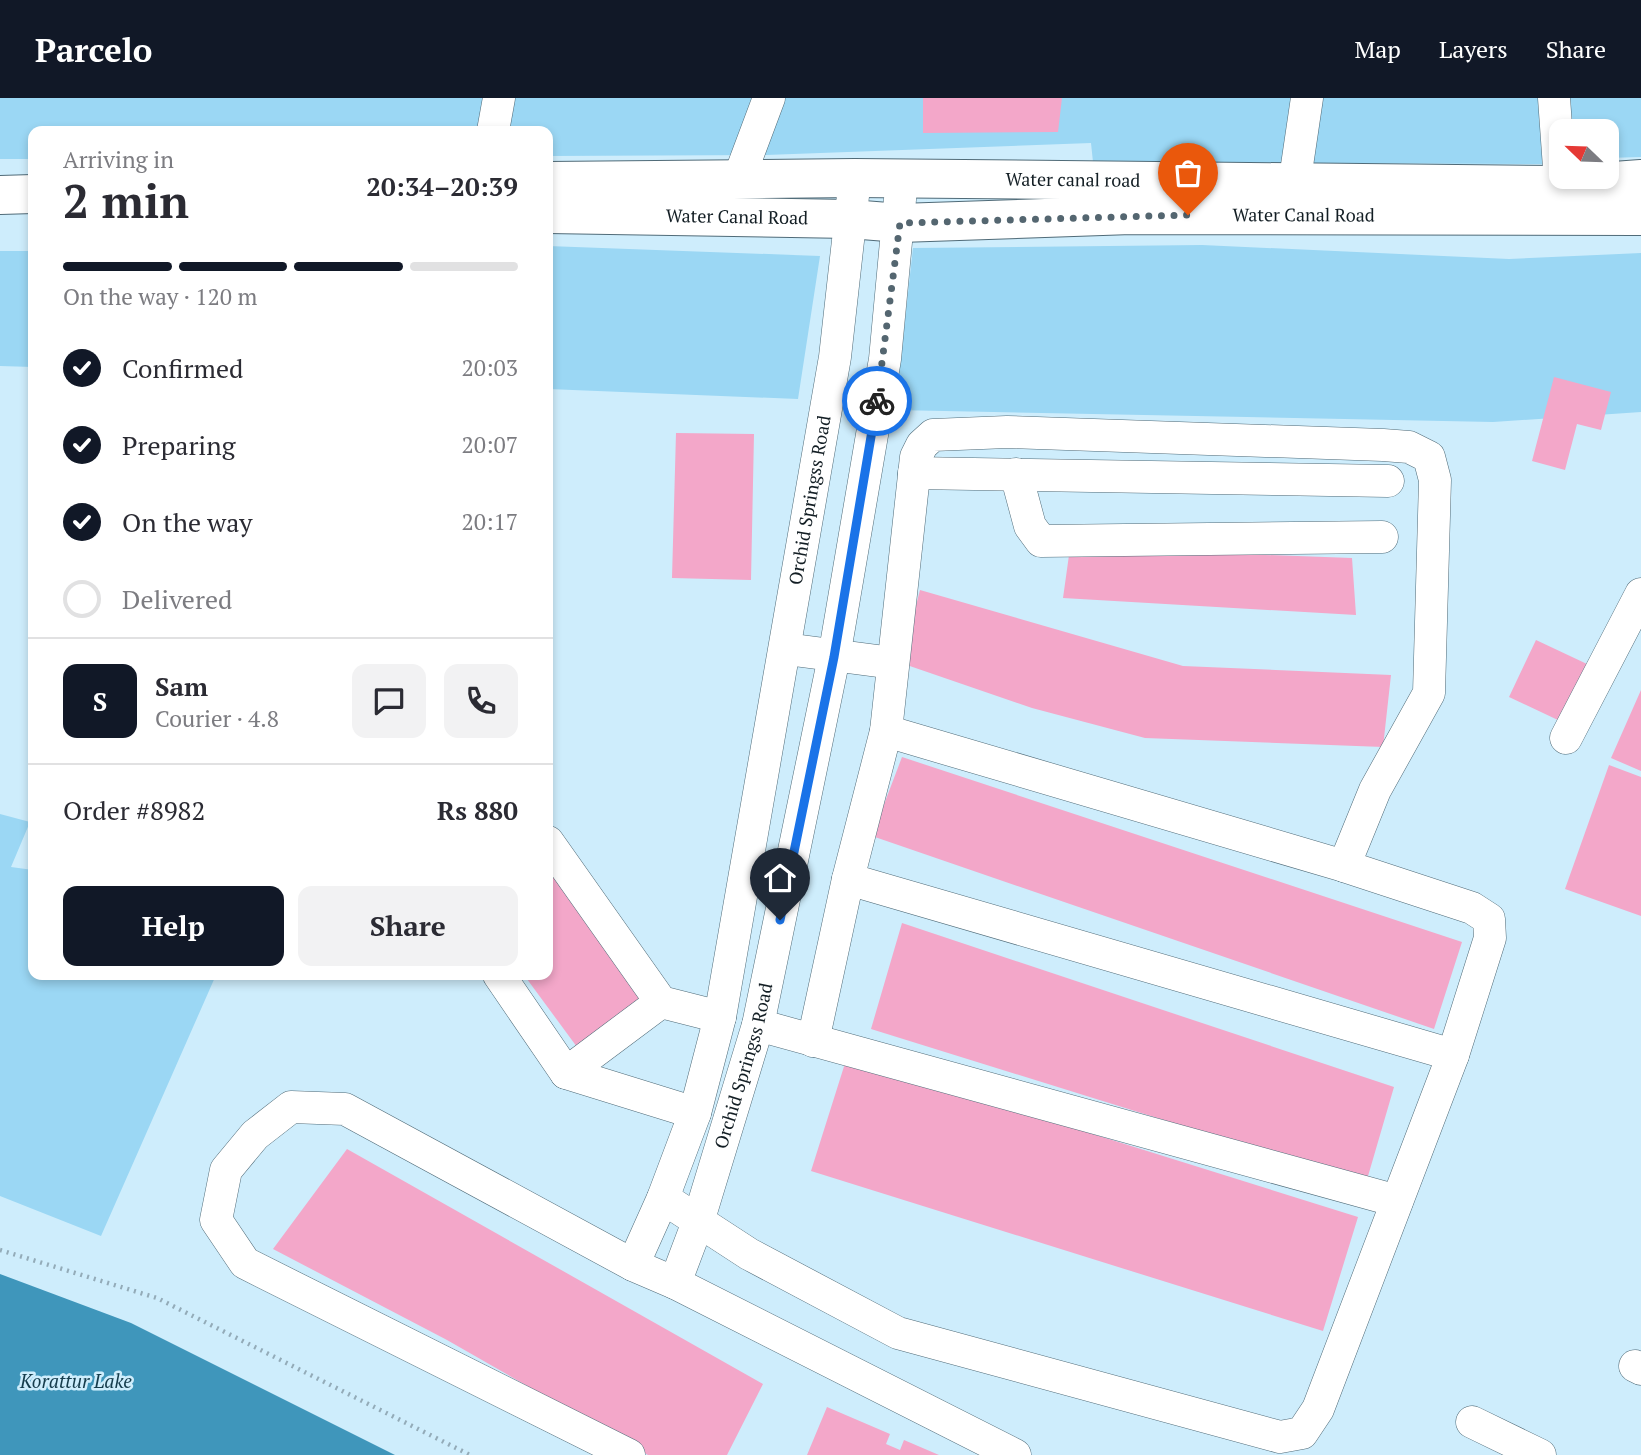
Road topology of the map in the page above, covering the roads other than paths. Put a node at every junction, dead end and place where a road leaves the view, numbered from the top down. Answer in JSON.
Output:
{"nodes":[{"id":1,"x":499,"y":98,"type":"edge"},
{"id":2,"x":769,"y":98,"type":"edge"},
{"id":3,"x":1307,"y":98,"type":"edge"},
{"id":4,"x":1554,"y":98,"type":"edge"},
{"id":5,"x":494,"y":126,"type":"edge"},
{"id":6,"x":739,"y":178,"type":"junction"},
{"id":7,"x":855,"y":178,"type":"junction"},
{"id":8,"x":902,"y":178,"type":"junction"},
{"id":9,"x":1641,"y":179,"type":"edge"},
{"id":10,"x":553,"y":181,"type":"edge"},
{"id":11,"x":28,"y":194,"type":"edge"},
{"id":12,"x":0,"y":195,"type":"edge"},
{"id":13,"x":1189,"y":199,"type":"junction"},
{"id":14,"x":1292,"y":199,"type":"junction"},
{"id":15,"x":1562,"y":201,"type":"junction"},
{"id":16,"x":553,"y":214,"type":"edge"},
{"id":17,"x":1641,"y":216,"type":"edge"},
{"id":18,"x":850,"y":219,"type":"junction"},
{"id":19,"x":28,"y":220,"type":"edge"},
{"id":20,"x":0,"y":221,"type":"edge"},
{"id":21,"x":900,"y":223,"type":"junction"},
{"id":22,"x":914,"y":473,"type":"junction"},
{"id":23,"x":1016,"y":474,"type":"junction"},
{"id":24,"x":1388,"y":481,"type":"dead end"},
{"id":25,"x":1382,"y":537,"type":"dead end"},
{"id":26,"x":1641,"y":594,"type":"edge"},
{"id":27,"x":786,"y":649,"type":"junction"},
{"id":28,"x":834,"y":657,"type":"junction"},
{"id":29,"x":893,"y":663,"type":"junction"},
{"id":30,"x":886,"y":731,"type":"junction"},
{"id":31,"x":1566,"y":738,"type":"dead end"},
{"id":32,"x":553,"y":849,"type":"edge"},
{"id":33,"x":1344,"y":866,"type":"junction"},
{"id":34,"x":848,"y":879,"type":"junction"},
{"id":35,"x":502,"y":980,"type":"edge"},
{"id":36,"x":662,"y":1002,"type":"junction"},
{"id":37,"x":720,"y":1017,"type":"junction"},
{"id":38,"x":758,"y":1025,"type":"junction"},
{"id":39,"x":813,"y":1041,"type":"junction"},
{"id":40,"x":1453,"y":1055,"type":"junction"},
{"id":41,"x":566,"y":1073,"type":"junction"},
{"id":42,"x":695,"y":1113,"type":"junction"},
{"id":43,"x":663,"y":1198,"type":"junction"},
{"id":44,"x":1397,"y":1201,"type":"junction"},
{"id":45,"x":698,"y":1222,"type":"junction"},
{"id":46,"x":633,"y":1265,"type":"junction"},
{"id":47,"x":676,"y":1283,"type":"junction"},
{"id":48,"x":1472,"y":1422,"type":"dead end"},
{"id":49,"x":629,"y":1455,"type":"edge"},
{"id":50,"x":1015,"y":1455,"type":"edge"},
{"id":51,"x":1540,"y":1455,"type":"edge"}],
"edges":[{"from":1,"to":5,"type":"street"},
{"from":2,"to":6,"type":"street"},
{"from":3,"to":14,"type":"street"},
{"from":4,"to":15,"type":"street"},
{"from":6,"to":7,"type":"main road","name":"Water canal road"},
{"from":6,"to":10,"type":"main road","name":"Water canal road"},
{"from":7,"to":8,"type":"main road","name":"Water canal road"},
{"from":7,"to":18,"type":"street","name":"Orchid Springss Road"},
{"from":8,"to":13,"type":"main road","name":"Water canal road"},
{"from":8,"to":21,"type":"street","name":"Orchid Springss Road"},
{"from":9,"to":15,"type":"main road","name":"Water canal road"},
{"from":11,"to":12,"type":"main road"},
{"from":13,"to":14,"type":"main road","name":"Water canal road"},
{"from":13,"to":21,"type":"main road","name":"Water Canal Road"},
{"from":14,"to":15,"type":"main road","name":"Water canal road"},
{"from":15,"to":17,"type":"main road"},
{"from":16,"to":18,"type":"main road","name":"Water Canal Road"},
{"from":18,"to":21,"type":"main road","name":"Water Canal Road"},
{"from":18,"to":27,"type":"street","name":"Orchid Springss Road"},
{"from":19,"to":20,"type":"main road"},
{"from":21,"to":28,"type":"street","name":"Orchid Springss Road"},
{"from":22,"to":23,"type":"street"},
{"from":22,"to":29,"type":"street"},
{"from":22,"to":33,"type":"street"},
{"from":23,"to":24,"type":"street"},
{"from":23,"to":25,"type":"street"},
{"from":26,"to":31,"type":"street"},
{"from":27,"to":28,"type":"street"},
{"from":27,"to":37,"type":"street","name":"Orchid Springss Road"},
{"from":28,"to":29,"type":"street"},
{"from":28,"to":38,"type":"street","name":"Orchid Springss Road"},
{"from":29,"to":30,"type":"street"},
{"from":30,"to":33,"type":"street"},
{"from":30,"to":34,"type":"street"},
{"from":32,"to":36,"type":"street"},
{"from":33,"to":40,"type":"street"},
{"from":34,"to":39,"type":"street"},
{"from":34,"to":40,"type":"street"},
{"from":35,"to":41,"type":"street"},
{"from":36,"to":37,"type":"street"},
{"from":36,"to":41,"type":"street"},
{"from":37,"to":42,"type":"street","name":"Orchid Springss Road"},
{"from":38,"to":39,"type":"street"},
{"from":38,"to":45,"type":"street","name":"Orchid Springss Road"},
{"from":39,"to":44,"type":"street"},
{"from":40,"to":44,"type":"street"},
{"from":41,"to":42,"type":"street"},
{"from":42,"to":43,"type":"street","name":"Orchid Springss Road"},
{"from":43,"to":45,"type":"street"},
{"from":43,"to":46,"type":"street","name":"Orchid Springss Road"},
{"from":44,"to":45,"type":"street"},
{"from":45,"to":47,"type":"street","name":"Orchid Springss Road"},
{"from":46,"to":47,"type":"street"},
{"from":46,"to":49,"type":"street"},
{"from":47,"to":50,"type":"street"},
{"from":48,"to":51,"type":"street"}]}
